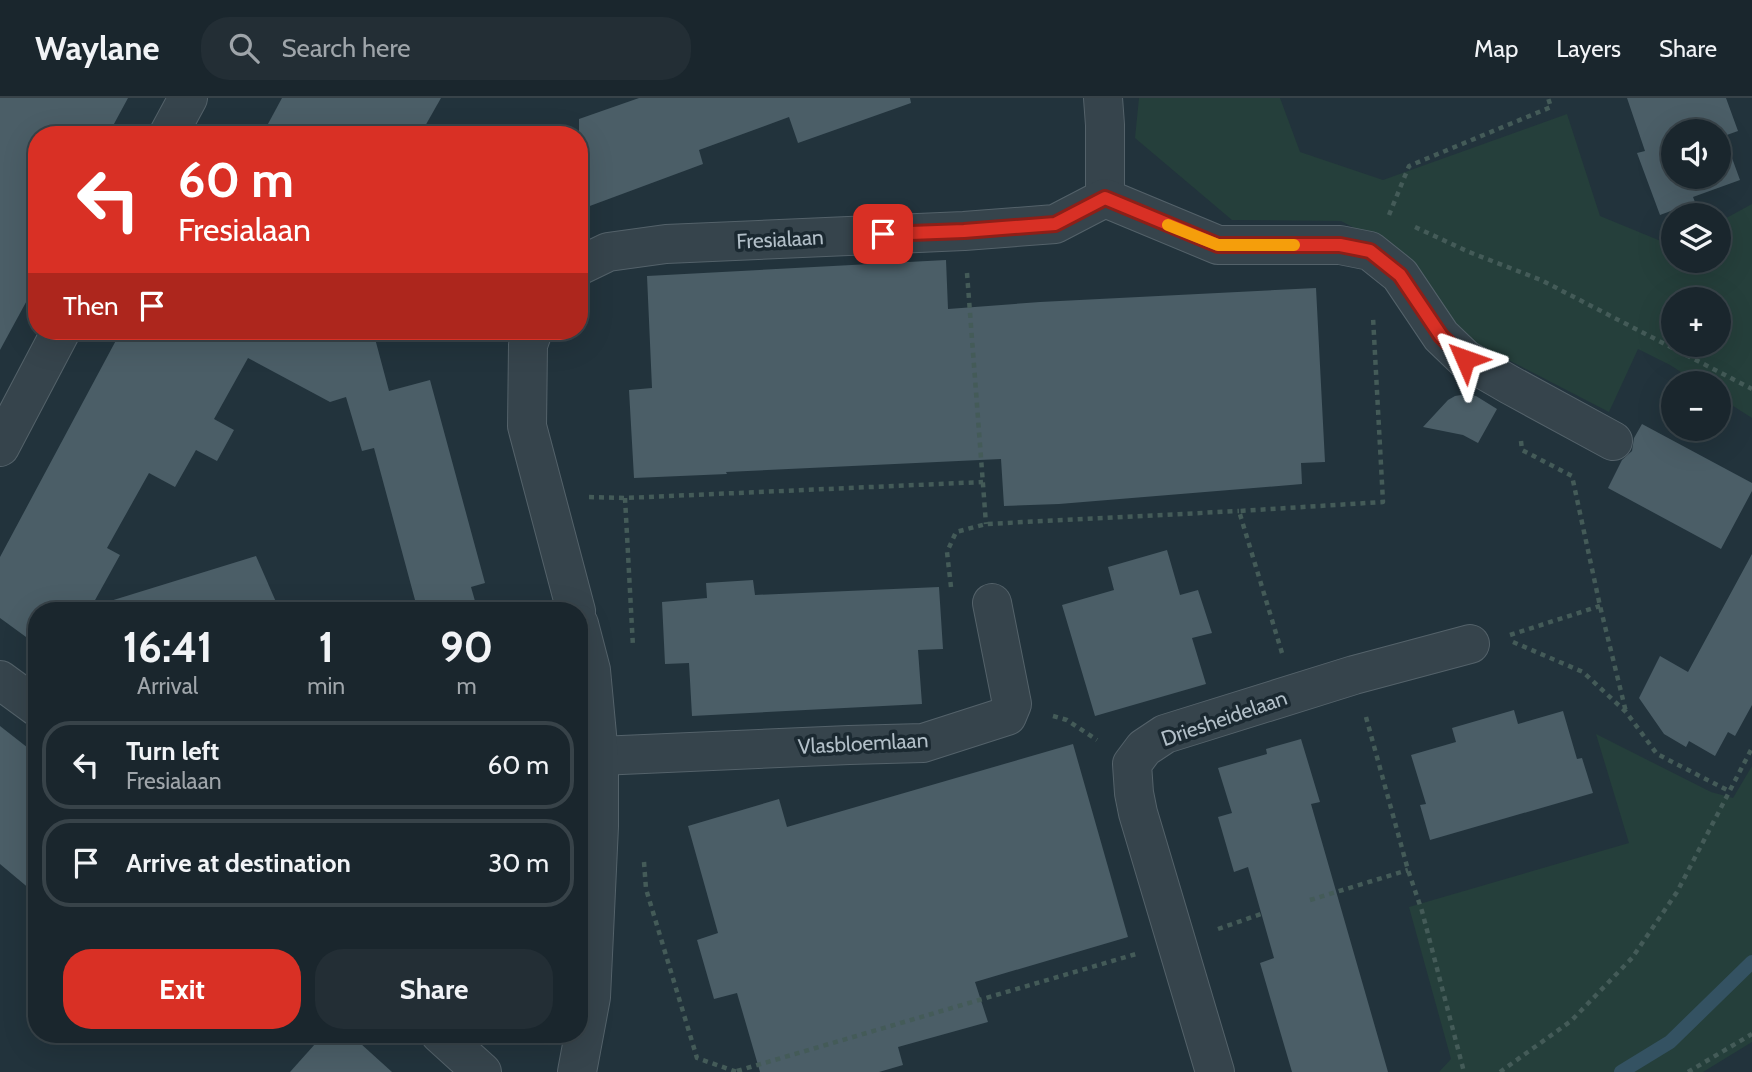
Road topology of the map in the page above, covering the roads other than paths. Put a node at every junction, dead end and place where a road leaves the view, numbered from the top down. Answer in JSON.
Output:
{"nodes":[{"id":1,"x":188,"y":98,"type":"edge"},
{"id":2,"x":1102,"y":98,"type":"edge"},
{"id":3,"x":173,"y":126,"type":"edge"},
{"id":4,"x":1105,"y":198,"type":"junction"},
{"id":5,"x":588,"y":262,"type":"edge"},
{"id":6,"x":56,"y":340,"type":"edge"},
{"id":7,"x":530,"y":340,"type":"edge"},
{"id":8,"x":1613,"y":441,"type":"dead end"},
{"id":9,"x":0,"y":447,"type":"edge"},
{"id":10,"x":574,"y":602,"type":"edge"},
{"id":11,"x":992,"y":603,"type":"road end"},
{"id":12,"x":1470,"y":644,"type":"dead end"},
{"id":13,"x":588,"y":658,"type":"edge"},
{"id":14,"x":0,"y":680,"type":"edge"},
{"id":15,"x":28,"y":701,"type":"edge"},
{"id":16,"x":599,"y":756,"type":"junction"},
{"id":17,"x":588,"y":1013,"type":"edge"},
{"id":18,"x":450,"y":1043,"type":"edge"},
{"id":19,"x":582,"y":1043,"type":"edge"},
{"id":20,"x":482,"y":1072,"type":"edge"},
{"id":21,"x":577,"y":1072,"type":"edge"},
{"id":22,"x":1215,"y":1072,"type":"edge"}],
"edges":[{"from":1,"to":3,"type":"street"},
{"from":2,"to":4,"type":"street"},
{"from":4,"to":5,"type":"street","name":"Fresialaan"},
{"from":4,"to":8,"type":"street"},
{"from":6,"to":9,"type":"street"},
{"from":7,"to":10,"type":"street"},
{"from":11,"to":16,"type":"street","name":"Vlasbloemlaan"},
{"from":12,"to":22,"type":"street","name":"Driesheidelaan"},
{"from":13,"to":16,"type":"street"},
{"from":14,"to":15,"type":"street"},
{"from":16,"to":17,"type":"street"},
{"from":18,"to":20,"type":"street"},
{"from":19,"to":21,"type":"street"}]}
